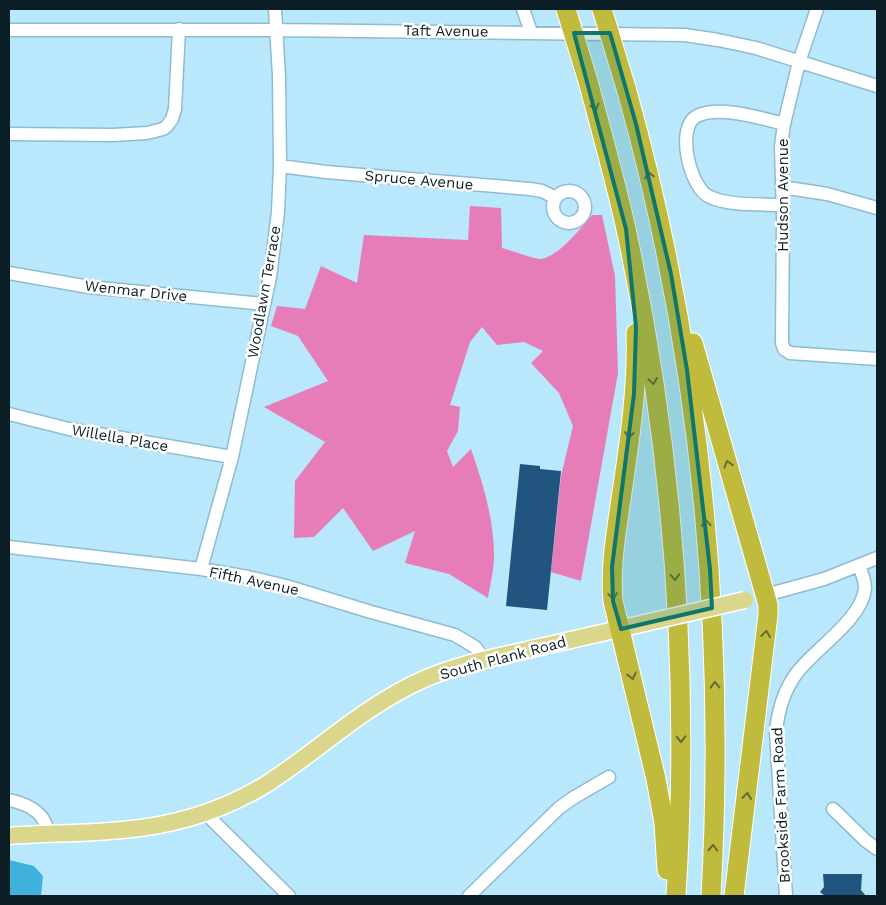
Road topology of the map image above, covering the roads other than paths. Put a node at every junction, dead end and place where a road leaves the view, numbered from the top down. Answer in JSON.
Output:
{"nodes":[{"id":1,"x":275,"y":9,"type":"edge"},
{"id":2,"x":523,"y":9,"type":"edge"},
{"id":3,"x":566,"y":9,"type":"edge"},
{"id":4,"x":602,"y":9,"type":"edge"},
{"id":5,"x":818,"y":9,"type":"edge"},
{"id":6,"x":9,"y":30,"type":"edge"},
{"id":7,"x":179,"y":30,"type":"junction"},
{"id":8,"x":276,"y":30,"type":"junction"},
{"id":9,"x":530,"y":32,"type":"junction"},
{"id":10,"x":799,"y":62,"type":"junction"},
{"id":11,"x":877,"y":86,"type":"edge"},
{"id":12,"x":784,"y":124,"type":"junction"},
{"id":13,"x":9,"y":134,"type":"edge"},
{"id":14,"x":280,"y":166,"type":"junction"},
{"id":15,"x":782,"y":187,"type":"junction"},
{"id":16,"x":556,"y":198,"type":"dead end"},
{"id":17,"x":782,"y":205,"type":"junction"},
{"id":18,"x":877,"y":208,"type":"edge"},
{"id":19,"x":660,"y":223,"type":"junction"},
{"id":20,"x":626,"y":230,"type":"junction"},
{"id":21,"x":9,"y":274,"type":"edge"},
{"id":22,"x":264,"y":304,"type":"junction"},
{"id":23,"x":877,"y":359,"type":"edge"},
{"id":24,"x":9,"y":414,"type":"edge"},
{"id":25,"x":232,"y":457,"type":"junction"},
{"id":26,"x":9,"y":547,"type":"edge"},
{"id":27,"x":877,"y":558,"type":"edge"},
{"id":28,"x":859,"y":566,"type":"junction"},
{"id":29,"x":201,"y":570,"type":"junction"},
{"id":30,"x":766,"y":595,"type":"junction"},
{"id":31,"x":621,"y":629,"type":"junction"},
{"id":32,"x":485,"y":660,"type":"junction"},
{"id":33,"x":609,"y":777,"type":"dead end"},
{"id":34,"x":9,"y":800,"type":"edge"},
{"id":35,"x":832,"y":809,"type":"dead end"},
{"id":36,"x":205,"y":813,"type":"junction"},
{"id":37,"x":48,"y":834,"type":"junction"},
{"id":38,"x":9,"y":836,"type":"edge"},
{"id":39,"x":877,"y":849,"type":"edge"},
{"id":40,"x":289,"y":896,"type":"edge"},
{"id":41,"x":469,"y":896,"type":"edge"},
{"id":42,"x":667,"y":896,"type":"edge"},
{"id":43,"x":676,"y":896,"type":"edge"},
{"id":44,"x":711,"y":896,"type":"edge"},
{"id":45,"x":734,"y":896,"type":"edge"},
{"id":46,"x":786,"y":896,"type":"edge"}],
"edges":[{"from":1,"to":8,"type":"street","name":"Woodlawn Terrace"},
{"from":2,"to":9,"type":"street"},
{"from":3,"to":20,"type":"highway","one_way":true,"bridge":true},
{"from":19,"to":4,"type":"highway","one_way":true,"bridge":true},
{"from":5,"to":10,"type":"street","name":"Hudson Avenue"},
{"from":6,"to":7,"type":"street","name":"Taft Avenue"},
{"from":7,"to":8,"type":"street","name":"Taft Avenue"},
{"from":7,"to":13,"type":"street"},
{"from":8,"to":9,"type":"street","name":"Taft Avenue"},
{"from":8,"to":14,"type":"street","name":"Woodlawn Terrace"},
{"from":9,"to":10,"type":"street","name":"Taft Avenue"},
{"from":10,"to":11,"type":"street","name":"Taft Avenue"},
{"from":10,"to":12,"type":"street","name":"Hudson Avenue"},
{"from":12,"to":15,"type":"street","name":"Hudson Avenue"},
{"from":12,"to":17,"type":"street"},
{"from":14,"to":16,"type":"street","name":"Spruce Avenue"},
{"from":14,"to":22,"type":"street","name":"Woodlawn Terrace"},
{"from":15,"to":17,"type":"street","name":"Hudson Avenue"},
{"from":15,"to":18,"type":"street"},
{"from":17,"to":23,"type":"street","name":"Hudson Avenue"},
{"from":30,"to":19,"type":"highway","one_way":true},
{"from":44,"to":19,"type":"highway","one_way":true},
{"from":20,"to":31,"type":"highway","one_way":true},
{"from":20,"to":43,"type":"highway","one_way":true},
{"from":21,"to":22,"type":"street","name":"Wenmar Drive"},
{"from":22,"to":25,"type":"street","name":"Woodlawn Terrace"},
{"from":24,"to":25,"type":"street","name":"Willella Place"},
{"from":25,"to":29,"type":"street","name":"Woodlawn Terrace"},
{"from":26,"to":29,"type":"street","name":"Fifth Avenue"},
{"from":27,"to":28,"type":"street","name":"South Plank Road"},
{"from":28,"to":30,"type":"street","name":"South Plank Road"},
{"from":28,"to":46,"type":"street","name":"Brookside Farm Road"},
{"from":29,"to":32,"type":"street","name":"Fifth Avenue"},
{"from":30,"to":31,"type":"main road","name":"South Plank Road","bridge":true},
{"from":45,"to":30,"type":"highway","one_way":true},
{"from":31,"to":32,"type":"main road","name":"South Plank Road"},
{"from":31,"to":42,"type":"highway","one_way":true},
{"from":32,"to":36,"type":"main road","name":"South Plank Road"},
{"from":33,"to":41,"type":"street"},
{"from":34,"to":37,"type":"street"},
{"from":35,"to":39,"type":"street"},
{"from":36,"to":37,"type":"main road","name":"South Plank Road"},
{"from":36,"to":40,"type":"street"},
{"from":37,"to":38,"type":"main road","name":"South Plank Road"}]}
